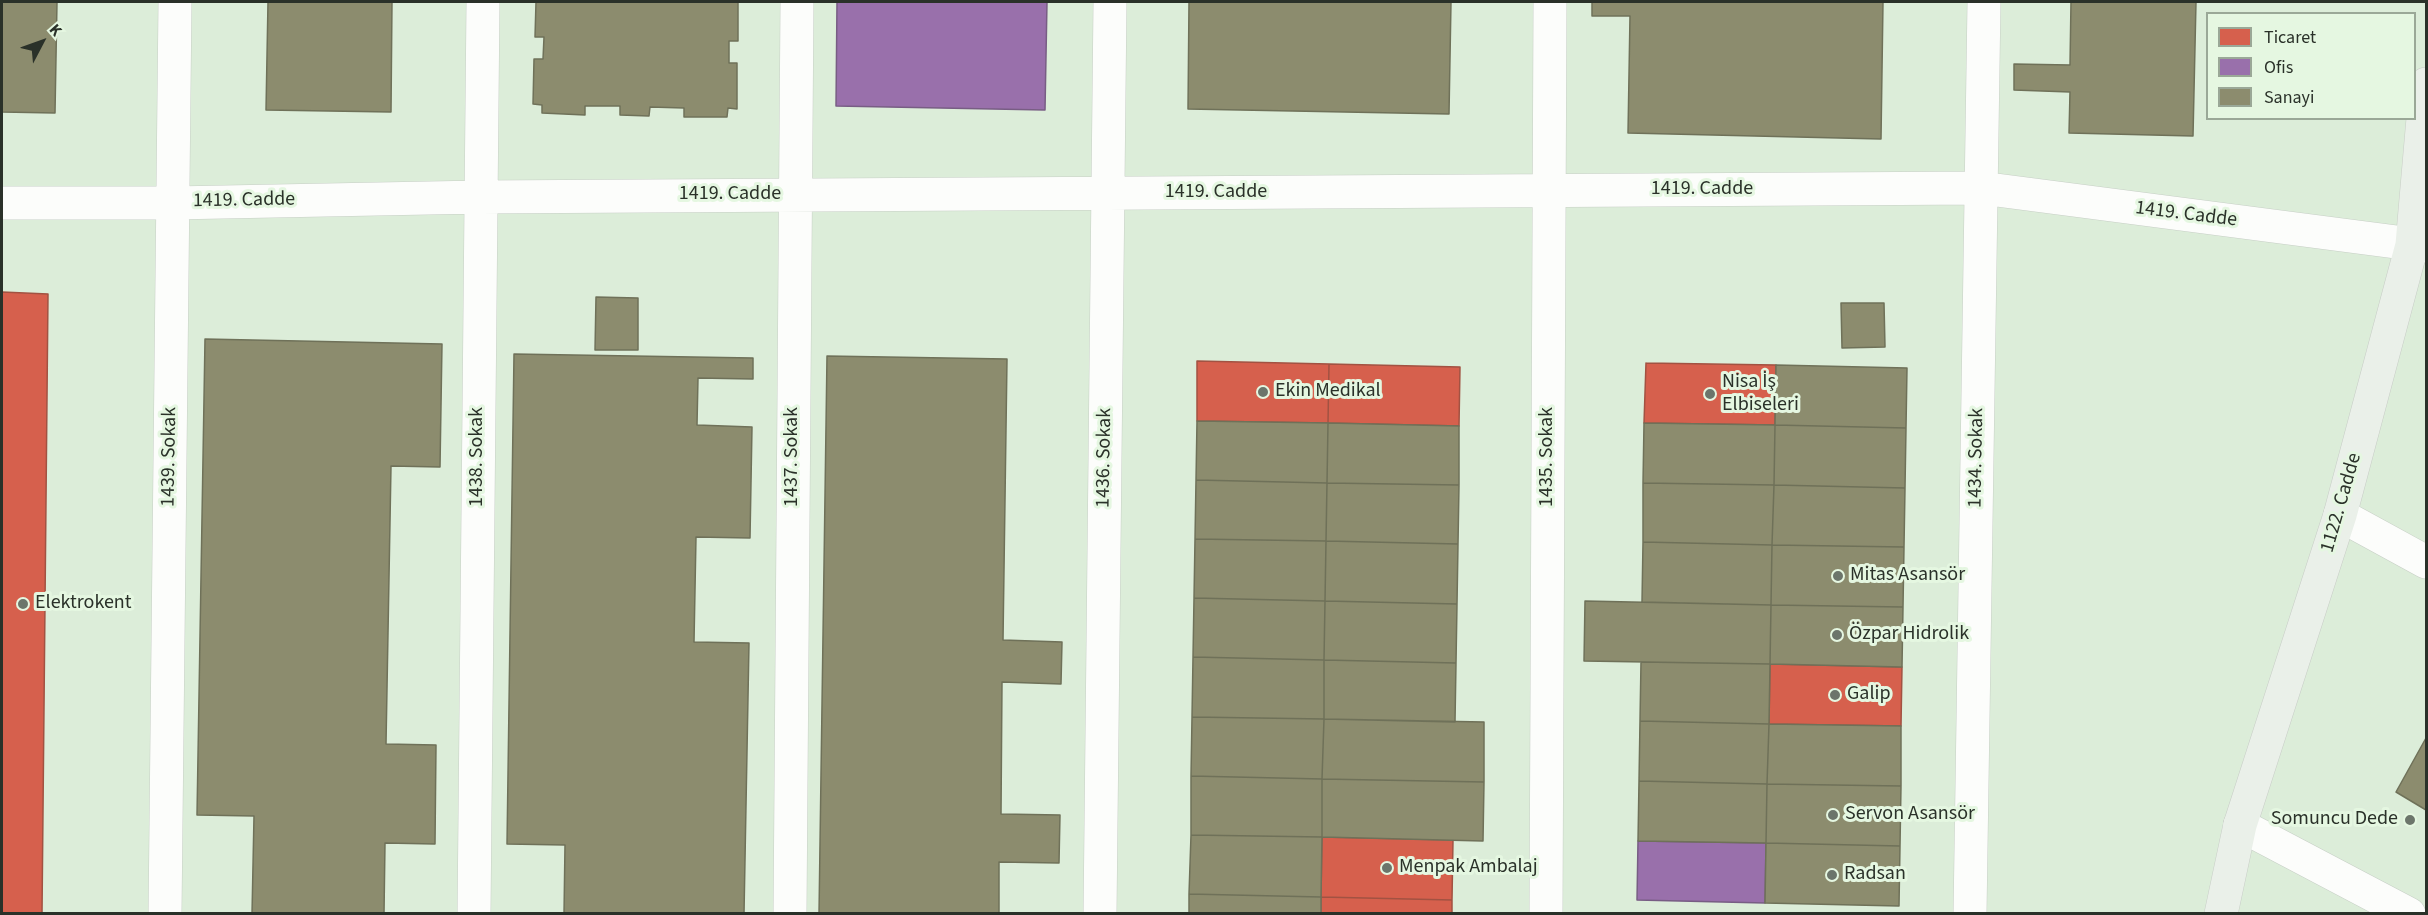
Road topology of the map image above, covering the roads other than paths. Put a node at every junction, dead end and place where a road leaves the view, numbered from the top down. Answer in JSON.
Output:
{"nodes":[{"id":1,"x":175,"y":2,"type":"edge"},
{"id":2,"x":483,"y":2,"type":"edge"},
{"id":3,"x":797,"y":2,"type":"edge"},
{"id":4,"x":1110,"y":2,"type":"edge"},
{"id":5,"x":1550,"y":2,"type":"edge"},
{"id":6,"x":1984,"y":2,"type":"edge"},
{"id":7,"x":2427,"y":84,"type":"edge"},
{"id":8,"x":1981,"y":188,"type":"junction"},
{"id":9,"x":1549,"y":191,"type":"junction"},
{"id":10,"x":1108,"y":193,"type":"junction"},
{"id":11,"x":796,"y":195,"type":"junction"},
{"id":12,"x":480,"y":197,"type":"junction"},
{"id":13,"x":2,"y":203,"type":"edge"},
{"id":14,"x":172,"y":203,"type":"junction"},
{"id":15,"x":2419,"y":246,"type":"edge"},
{"id":16,"x":2340,"y":515,"type":"junction"},
{"id":17,"x":2427,"y":562,"type":"edge"},
{"id":18,"x":2240,"y":825,"type":"junction"},
{"id":19,"x":2368,"y":903,"type":"edge"},
{"id":20,"x":165,"y":914,"type":"edge"},
{"id":21,"x":474,"y":914,"type":"edge"},
{"id":22,"x":790,"y":914,"type":"edge"},
{"id":23,"x":1100,"y":914,"type":"edge"},
{"id":24,"x":1546,"y":914,"type":"edge"},
{"id":25,"x":1970,"y":914,"type":"edge"},
{"id":26,"x":2221,"y":914,"type":"edge"},
{"id":27,"x":2409,"y":914,"type":"edge"}],
"edges":[{"from":1,"to":14,"type":"street","name":"1439. Sokak"},
{"from":2,"to":12,"type":"street","name":"1438. Sokak"},
{"from":3,"to":11,"type":"street","name":"1437. Sokak"},
{"from":4,"to":10,"type":"street","name":"1436. Sokak"},
{"from":5,"to":9,"type":"street","name":"1435. Sokak"},
{"from":6,"to":8,"type":"street","name":"1434. Sokak"},
{"from":7,"to":15,"type":"main road","name":"1122. Cadde"},
{"from":8,"to":9,"type":"street","name":"1419. Cadde"},
{"from":8,"to":15,"type":"street","name":"1419. Cadde"},
{"from":8,"to":25,"type":"street","name":"1434. Sokak"},
{"from":9,"to":10,"type":"street","name":"1419. Cadde"},
{"from":9,"to":24,"type":"street","name":"1435. Sokak"},
{"from":10,"to":11,"type":"street","name":"1419. Cadde"},
{"from":10,"to":23,"type":"street","name":"1436. Sokak"},
{"from":11,"to":12,"type":"street","name":"1419. Cadde"},
{"from":11,"to":22,"type":"street","name":"1437. Sokak"},
{"from":12,"to":14,"type":"street","name":"1419. Cadde"},
{"from":12,"to":21,"type":"street","name":"1438. Sokak"},
{"from":13,"to":14,"type":"street","name":"1419. Cadde"},
{"from":14,"to":20,"type":"street","name":"1439. Sokak"},
{"from":15,"to":16,"type":"main road","name":"1122. Cadde"},
{"from":16,"to":17,"type":"street"},
{"from":16,"to":18,"type":"main road","name":"1122. Cadde"},
{"from":18,"to":19,"type":"street"},
{"from":18,"to":26,"type":"main road","name":"1122. Cadde"},
{"from":19,"to":27,"type":"street"}]}
